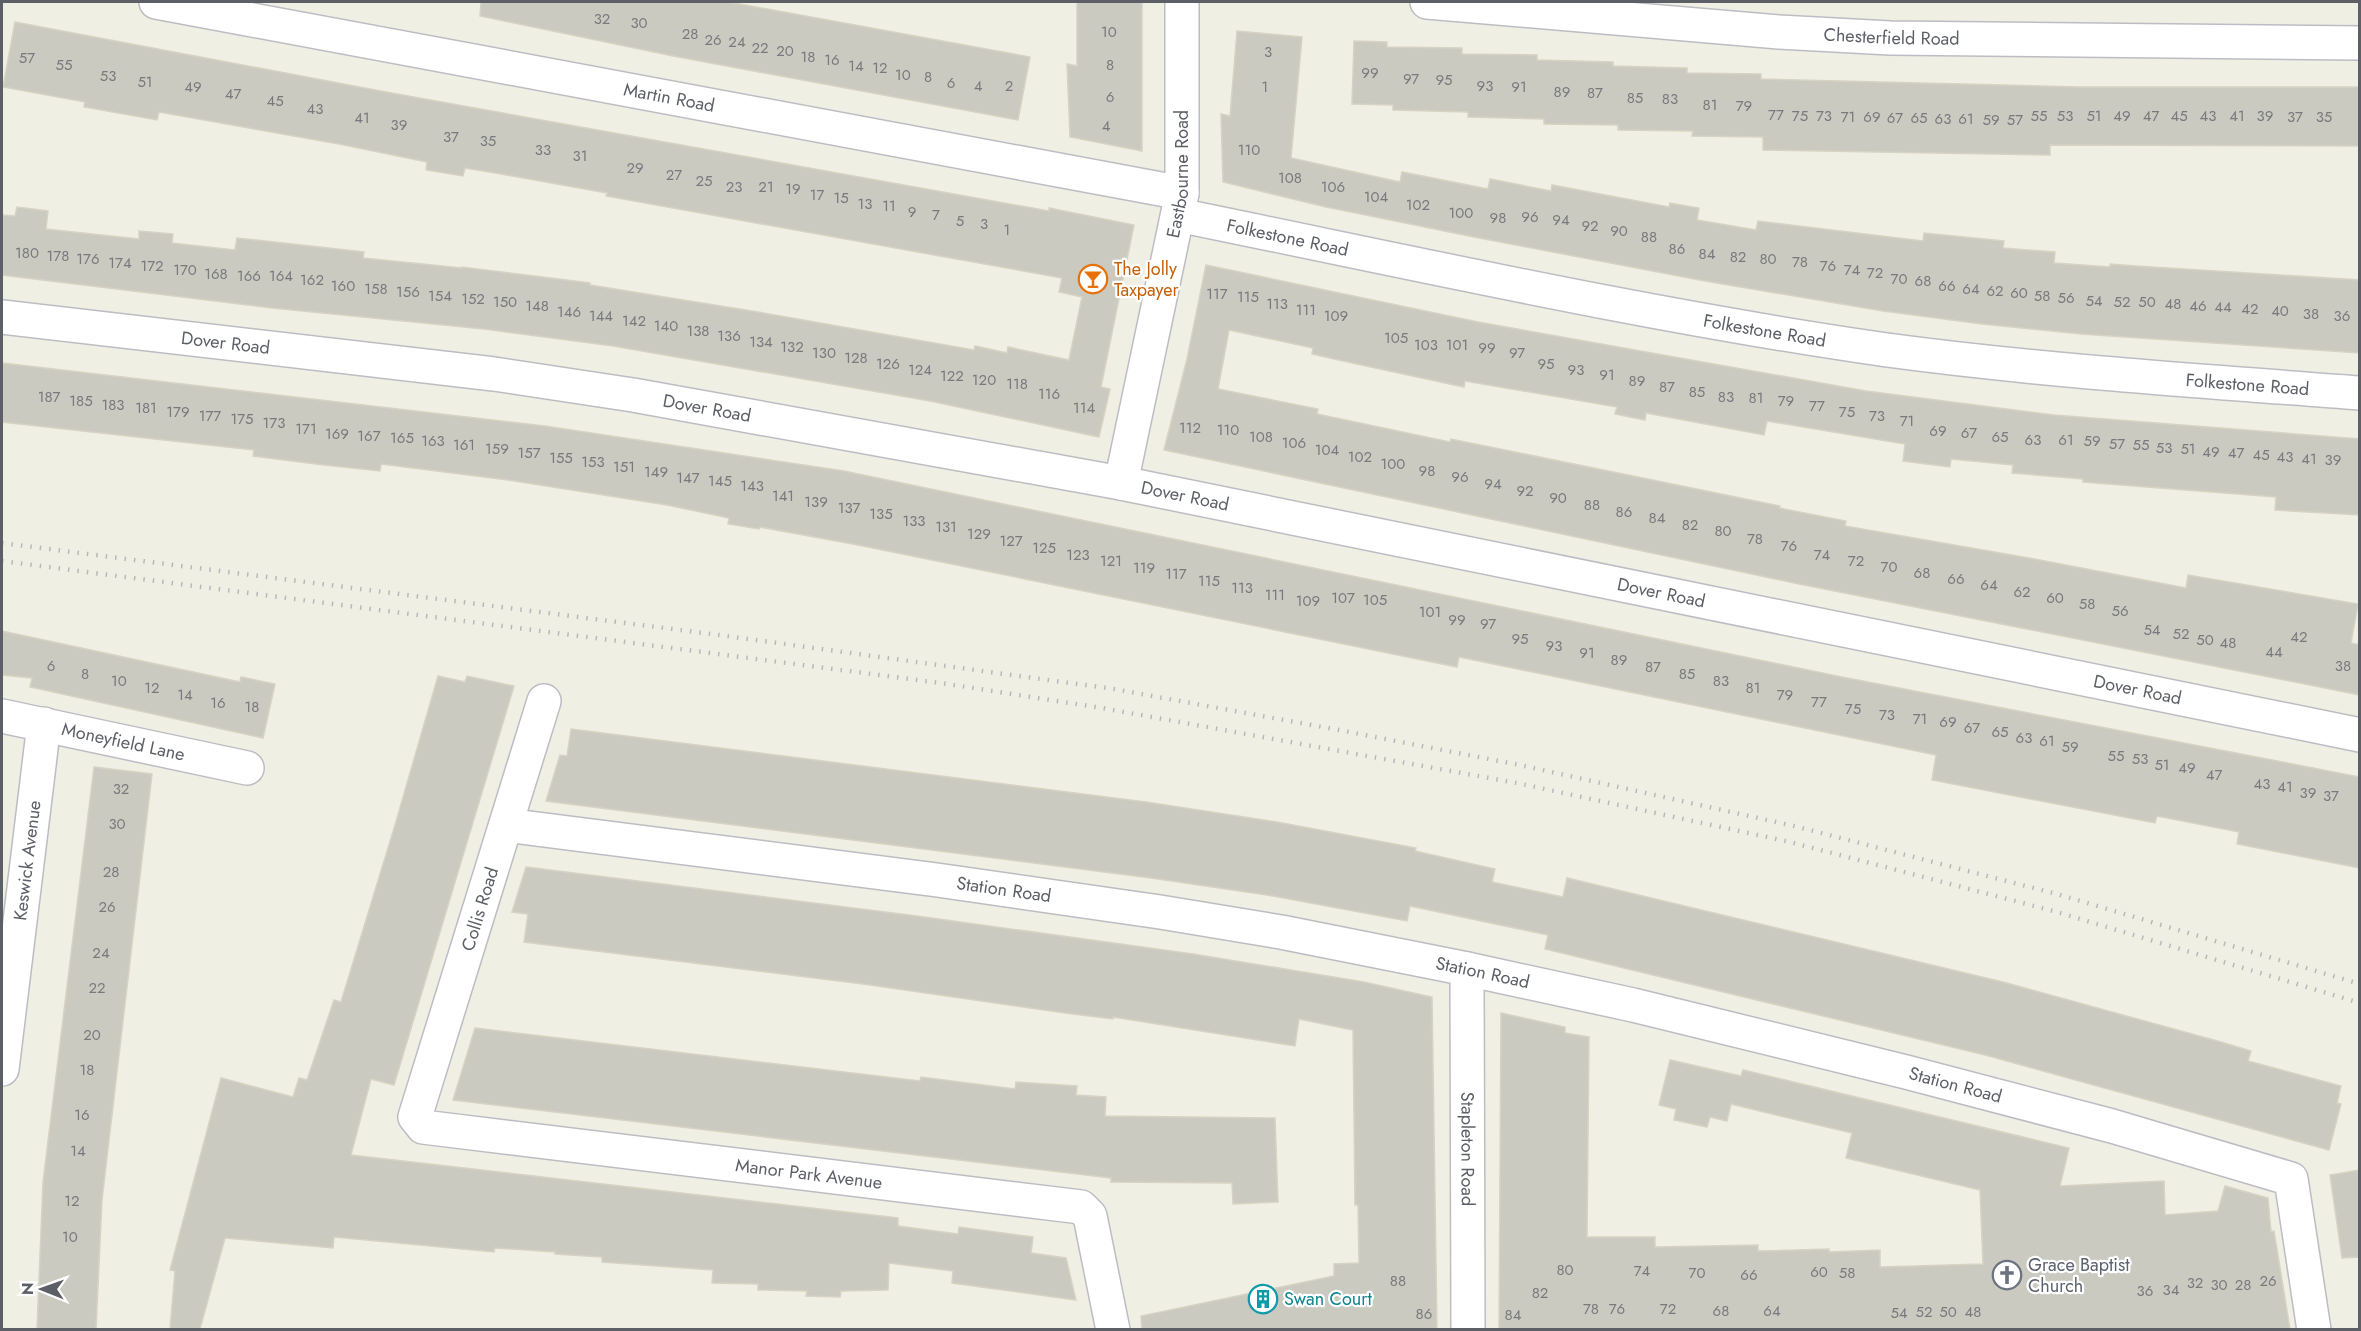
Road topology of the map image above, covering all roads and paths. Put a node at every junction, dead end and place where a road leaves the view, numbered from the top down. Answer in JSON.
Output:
{"nodes":[{"id":1,"x":156,"y":2,"type":"edge"},
{"id":2,"x":1182,"y":2,"type":"edge"},
{"id":3,"x":1427,"y":2,"type":"edge"},
{"id":4,"x":2360,"y":43,"type":"edge"},
{"id":5,"x":1180,"y":204,"type":"junction"},
{"id":6,"x":2,"y":317,"type":"edge"},
{"id":7,"x":2360,"y":393,"type":"edge"},
{"id":8,"x":1120,"y":483,"type":"junction"},
{"id":9,"x":544,"y":701,"type":"dead end"},
{"id":10,"x":2,"y":716,"type":"edge"},
{"id":11,"x":44,"y":724,"type":"junction"},
{"id":12,"x":2360,"y":735,"type":"edge"},
{"id":13,"x":247,"y":768,"type":"dead end"},
{"id":14,"x":506,"y":825,"type":"junction"},
{"id":15,"x":1467,"y":969,"type":"junction"},
{"id":16,"x":2,"y":1069,"type":"edge"},
{"id":17,"x":415,"y":1117,"type":"joint"},
{"id":18,"x":1113,"y":1329,"type":"edge"},
{"id":19,"x":1468,"y":1329,"type":"edge"},
{"id":20,"x":2314,"y":1329,"type":"edge"}],
"edges":[{"from":1,"to":5,"type":"street","name":"Martin Road"},
{"from":2,"to":5,"type":"street","name":"Eastbourne Road"},
{"from":3,"to":4,"type":"street","name":"Chesterfield Road"},
{"from":5,"to":7,"type":"street","name":"Folkestone Road"},
{"from":5,"to":8,"type":"street","name":"Eastbourne Road"},
{"from":6,"to":8,"type":"street","name":"Dover Road"},
{"from":8,"to":12,"type":"street","name":"Dover Road"},
{"from":9,"to":14,"type":"street","name":"Collis Road"},
{"from":10,"to":11,"type":"street","name":"Moneyfield Lane"},
{"from":11,"to":13,"type":"street","name":"Moneyfield Lane"},
{"from":11,"to":16,"type":"street","name":"Keswick Avenue"},
{"from":14,"to":15,"type":"street","name":"Station Road"},
{"from":14,"to":17,"type":"street","name":"Collis Road"},
{"from":15,"to":19,"type":"street","name":"Stapleton Road"},
{"from":15,"to":20,"type":"street","name":"Station Road"},
{"from":17,"to":18,"type":"street","name":"Manor Park Avenue"}]}
